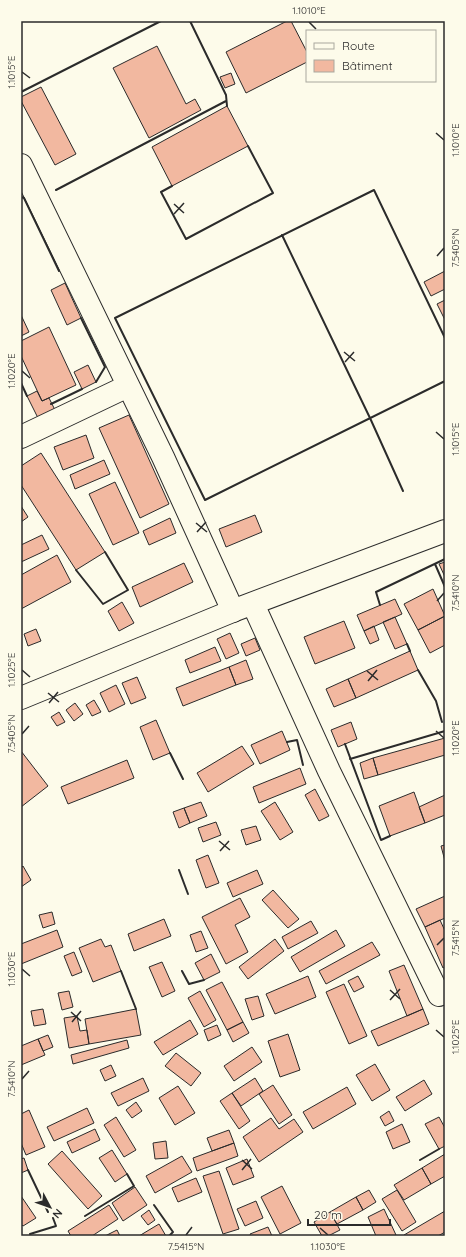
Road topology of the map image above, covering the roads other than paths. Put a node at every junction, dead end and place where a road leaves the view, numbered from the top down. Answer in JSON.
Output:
{"nodes":[{"id":1,"x":21,"y":165,"type":"edge"},
{"id":2,"x":128,"y":386,"type":"junction"},
{"id":3,"x":21,"y":437,"type":"edge"},
{"id":4,"x":445,"y":531,"type":"edge"},
{"id":5,"x":243,"y":607,"type":"junction"},
{"id":6,"x":21,"y":698,"type":"edge"},
{"id":7,"x":439,"y":995,"type":"dead end"}],
"edges":[{"from":1,"to":2,"type":"street"},
{"from":2,"to":3,"type":"street"},
{"from":2,"to":5,"type":"street"},
{"from":4,"to":5,"type":"street"},
{"from":5,"to":6,"type":"street"},
{"from":5,"to":7,"type":"street"}]}
